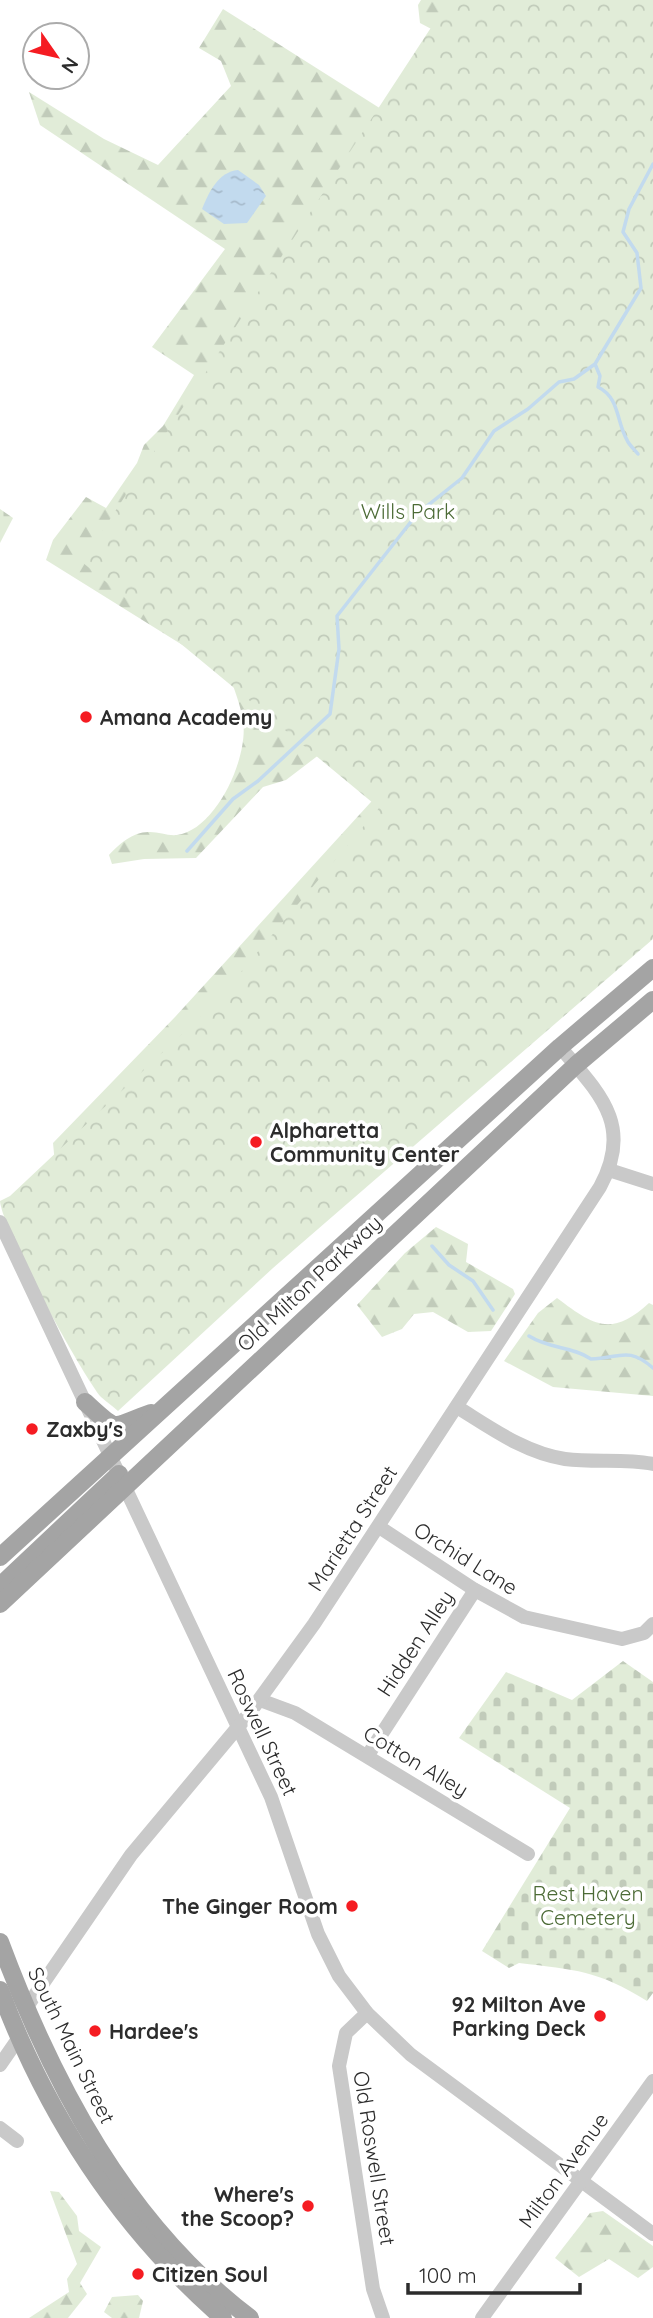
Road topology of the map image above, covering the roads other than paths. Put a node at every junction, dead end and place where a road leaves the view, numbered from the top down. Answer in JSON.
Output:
{"nodes":[{"id":1,"x":653,"y":968,"type":"edge"},
{"id":2,"x":653,"y":1000,"type":"edge"},
{"id":3,"x":560,"y":1046,"type":"junction"},
{"id":4,"x":576,"y":1065,"type":"junction"},
{"id":5,"x":609,"y":1170,"type":"junction"},
{"id":6,"x":653,"y":1184,"type":"edge"},
{"id":7,"x":0,"y":1222,"type":"edge"},
{"id":8,"x":85,"y":1402,"type":"junction"},
{"id":9,"x":457,"y":1407,"type":"junction"},
{"id":10,"x":165,"y":1409,"type":"junction"},
{"id":11,"x":653,"y":1464,"type":"edge"},
{"id":12,"x":119,"y":1474,"type":"junction"},
{"id":13,"x":379,"y":1527,"type":"junction"},
{"id":14,"x":0,"y":1557,"type":"edge"},
{"id":15,"x":0,"y":1586,"type":"edge"},
{"id":16,"x":475,"y":1590,"type":"junction"},
{"id":17,"x":0,"y":1604,"type":"edge"},
{"id":18,"x":653,"y":1624,"type":"edge"},
{"id":19,"x":260,"y":1700,"type":"junction"},
{"id":20,"x":238,"y":1727,"type":"junction"},
{"id":21,"x":368,"y":1755,"type":"junction"},
{"id":22,"x":528,"y":1854,"type":"dead end"},
{"id":23,"x":0,"y":1942,"type":"edge"},
{"id":24,"x":0,"y":1967,"type":"edge"},
{"id":25,"x":0,"y":1990,"type":"edge"},
{"id":26,"x":26,"y":2008,"type":"junction"},
{"id":27,"x":367,"y":2013,"type":"junction"},
{"id":28,"x":18,"y":2039,"type":"junction"},
{"id":29,"x":0,"y":2065,"type":"edge"},
{"id":30,"x":653,"y":2081,"type":"edge"},
{"id":31,"x":64,"y":2090,"type":"junction"},
{"id":32,"x":0,"y":2128,"type":"edge"},
{"id":33,"x":18,"y":2141,"type":"dead end"},
{"id":34,"x":582,"y":2181,"type":"junction"},
{"id":35,"x":653,"y":2234,"type":"edge"},
{"id":36,"x":214,"y":2309,"type":"edge"},
{"id":37,"x":250,"y":2318,"type":"edge"},
{"id":38,"x":383,"y":2318,"type":"edge"},
{"id":39,"x":482,"y":2318,"type":"edge"}],
"edges":[{"from":1,"to":3,"type":"main road","name":"Old Milton Parkway"},
{"from":2,"to":4,"type":"main road","name":"Old Milton Parkway"},
{"from":3,"to":4,"type":"street","name":"Marietta Street"},
{"from":3,"to":10,"type":"main road","name":"Old Milton Parkway"},
{"from":4,"to":5,"type":"street","name":"Marietta Street"},
{"from":4,"to":12,"type":"main road","name":"Old Milton Parkway"},
{"from":5,"to":6,"type":"street"},
{"from":5,"to":9,"type":"street","name":"Marietta Street"},
{"from":7,"to":8,"type":"street","name":"Roswell Street"},
{"from":8,"to":10,"type":"main road"},
{"from":8,"to":12,"type":"street","name":"Roswell Street"},
{"from":9,"to":11,"type":"street"},
{"from":9,"to":13,"type":"street","name":"Marietta Street"},
{"from":10,"to":12,"type":"main road","name":"Old Milton Parkway"},
{"from":12,"to":14,"type":"main road","name":"Old Milton Parkway"},
{"from":12,"to":15,"type":"main road"},
{"from":12,"to":17,"type":"main road","name":"Old Milton Parkway"},
{"from":12,"to":20,"type":"street","name":"Roswell Street"},
{"from":13,"to":16,"type":"street","name":"Orchid Lane"},
{"from":13,"to":19,"type":"street","name":"Marietta Street"},
{"from":16,"to":18,"type":"street","name":"Orchid Lane"},
{"from":16,"to":21,"type":"street","name":"Hidden Alley"},
{"from":19,"to":20,"type":"street","name":"Marietta Street"},
{"from":19,"to":21,"type":"street","name":"Cotton Alley"},
{"from":20,"to":26,"type":"street","name":"Marietta Street"},
{"from":20,"to":27,"type":"street","name":"Roswell Street"},
{"from":21,"to":22,"type":"street","name":"Cotton Alley"},
{"from":23,"to":26,"type":"main road","name":"South Main Street"},
{"from":24,"to":26,"type":"main road"},
{"from":25,"to":28,"type":"main road","name":"South Main Street"},
{"from":26,"to":31,"type":"main road","name":"South Main Street"},
{"from":27,"to":34,"type":"street","name":"Roswell Street"},
{"from":27,"to":38,"type":"street","name":"Old Roswell Street"},
{"from":28,"to":29,"type":"street"},
{"from":28,"to":31,"type":"main road"},
{"from":28,"to":36,"type":"main road","name":"South Main Street"},
{"from":30,"to":34,"type":"street","name":"Milton Avenue"},
{"from":31,"to":36,"type":"main road","name":"South Main Street"},
{"from":32,"to":33,"type":"street"},
{"from":34,"to":35,"type":"street","name":"Roswell Street"},
{"from":34,"to":39,"type":"street","name":"Milton Avenue"},
{"from":36,"to":37,"type":"main road","name":"South Main Street"}]}
